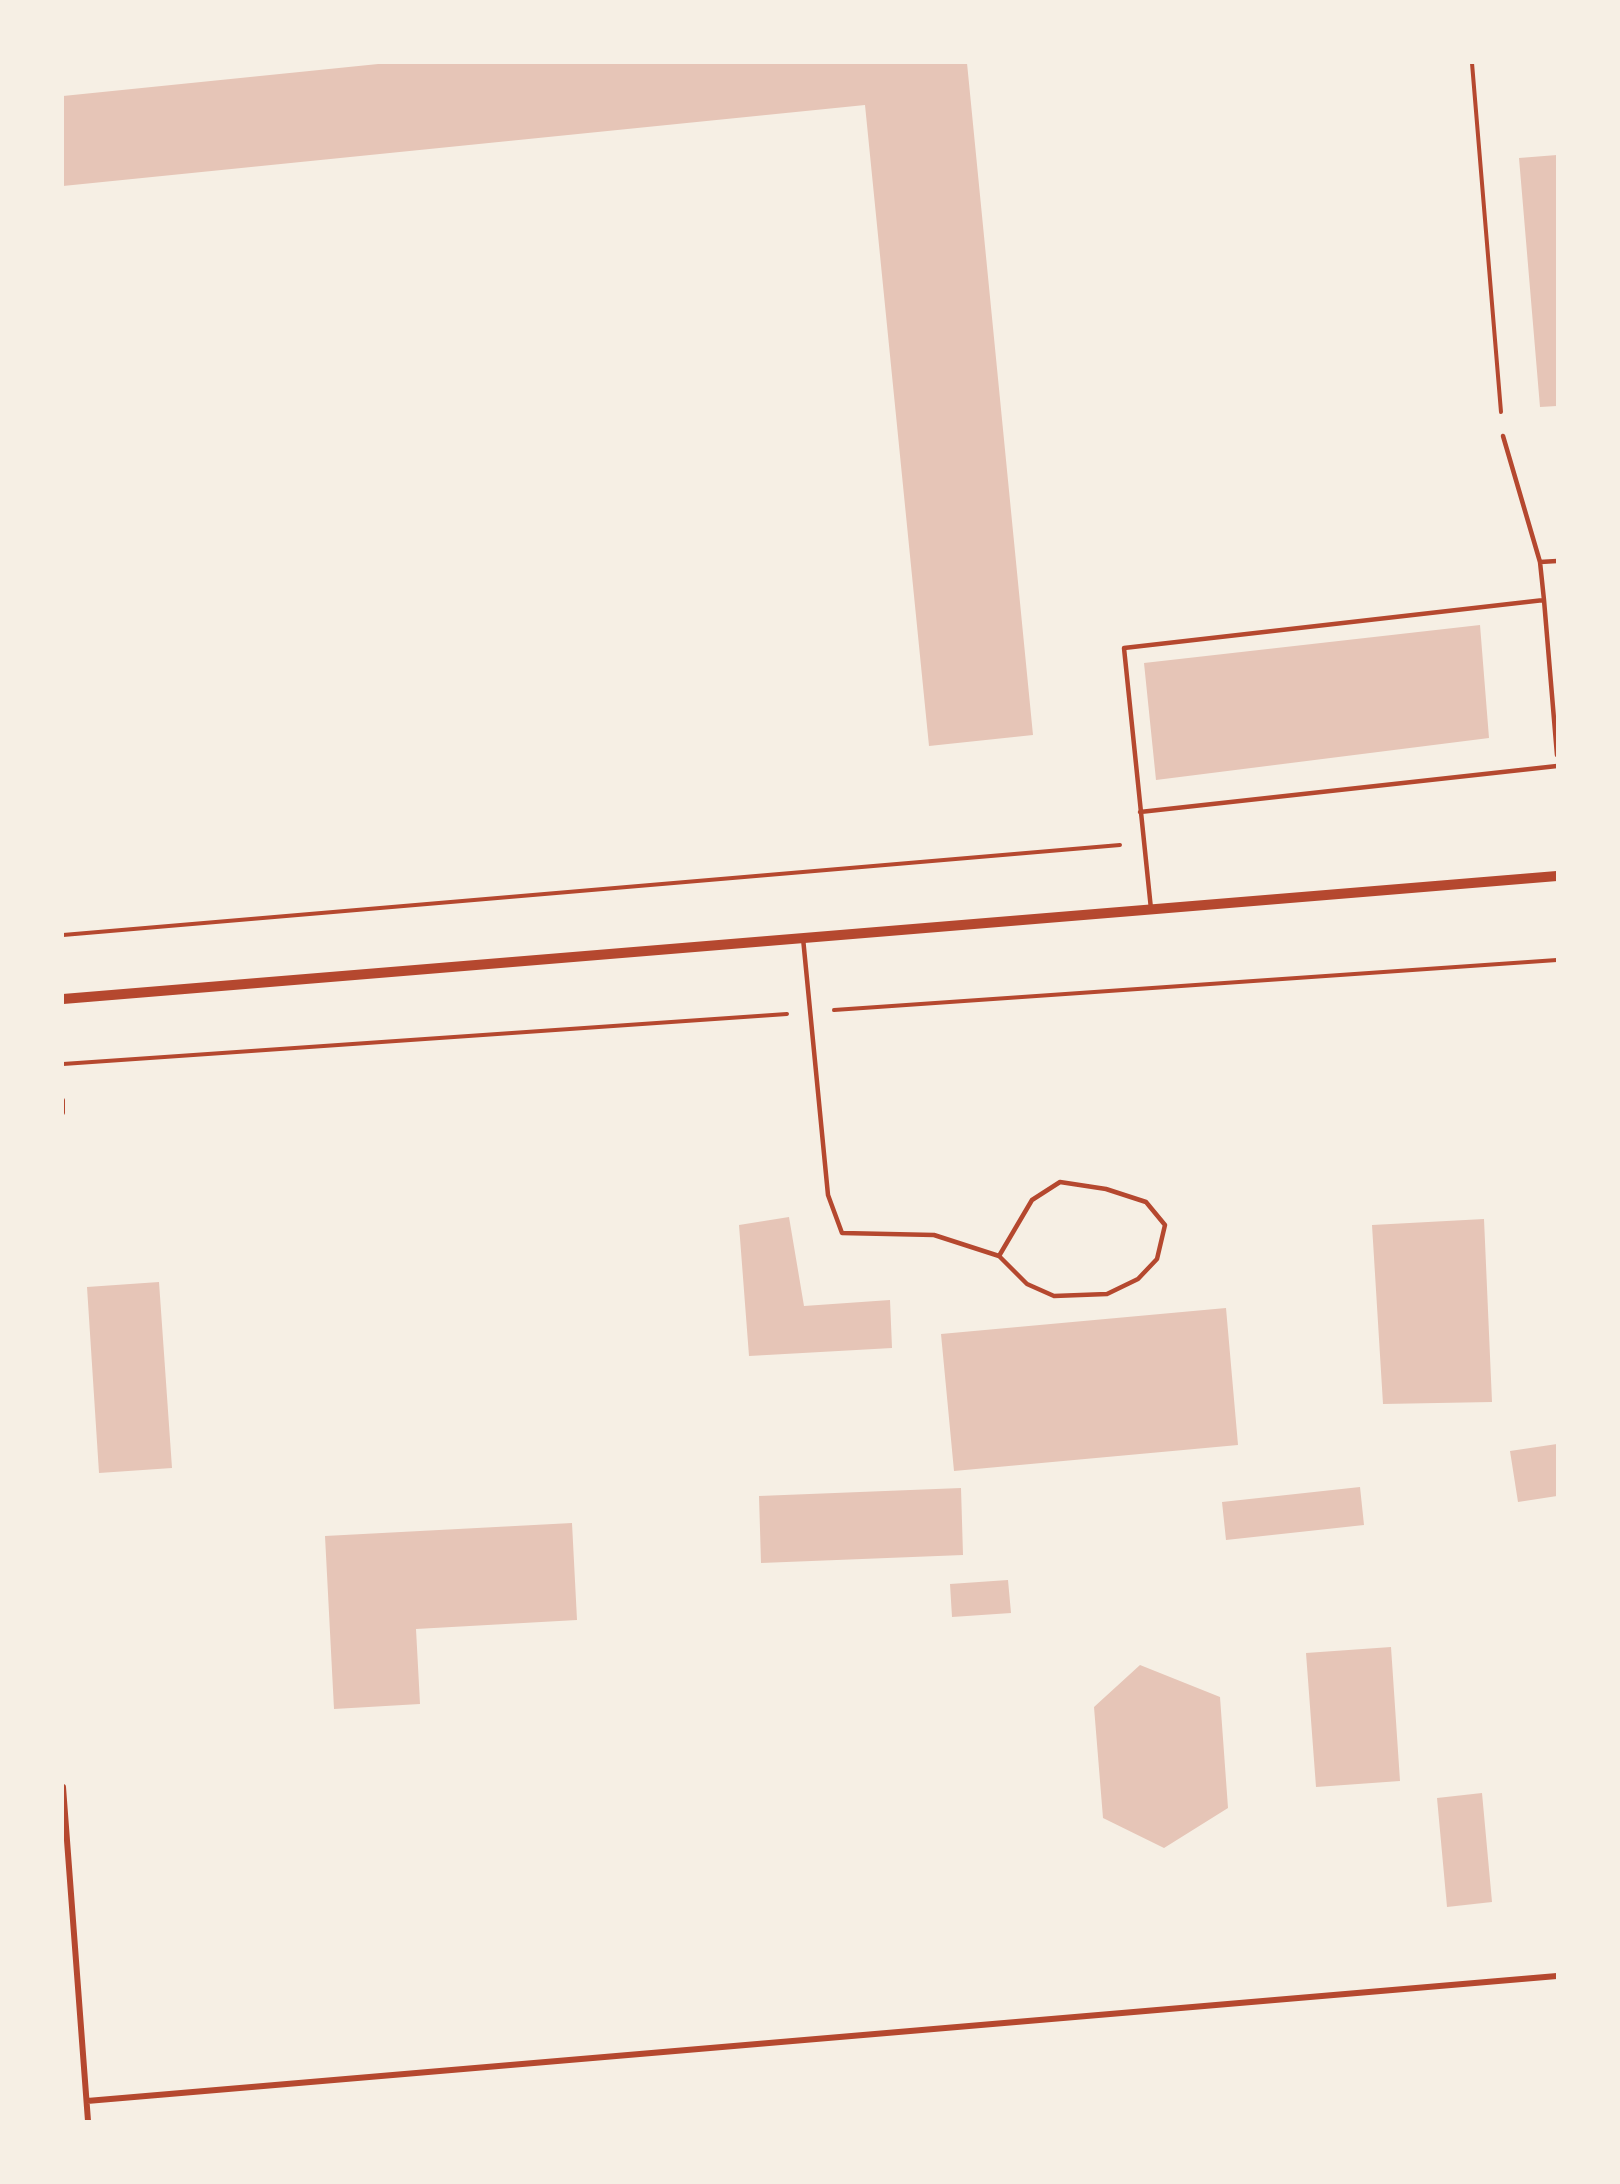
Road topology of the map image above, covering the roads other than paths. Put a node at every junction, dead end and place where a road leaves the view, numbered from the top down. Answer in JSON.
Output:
{"nodes":[{"id":1,"x":1503,"y":436,"type":"road end"},
{"id":2,"x":1557,"y":561,"type":"edge"},
{"id":3,"x":1540,"y":562,"type":"junction"},
{"id":4,"x":1544,"y":600,"type":"junction"},
{"id":5,"x":1557,"y":755,"type":"edge"},
{"id":6,"x":1557,"y":766,"type":"edge"},
{"id":7,"x":1140,"y":812,"type":"junction"},
{"id":8,"x":1557,"y":876,"type":"edge"},
{"id":9,"x":1151,"y":910,"type":"junction"},
{"id":10,"x":803,"y":938,"type":"junction"},
{"id":11,"x":63,"y":999,"type":"edge"},
{"id":12,"x":999,"y":1256,"type":"junction"},
{"id":13,"x":63,"y":1787,"type":"edge"},
{"id":14,"x":1557,"y":1976,"type":"edge"},
{"id":15,"x":87,"y":2101,"type":"junction"},
{"id":16,"x":88,"y":2121,"type":"edge"}],
"edges":[{"from":1,"to":3,"type":"lane"},
{"from":2,"to":3,"type":"lane"},
{"from":3,"to":4,"type":"lane"},
{"from":4,"to":5,"type":"lane"},
{"from":4,"to":7,"type":"lane"},
{"from":6,"to":7,"type":"lane"},
{"from":7,"to":9,"type":"lane"},
{"from":8,"to":9,"type":"street"},
{"from":9,"to":10,"type":"street"},
{"from":10,"to":11,"type":"street"},
{"from":10,"to":12,"type":"lane"},
{"from":12,"to":12,"type":"lane"},
{"from":13,"to":15,"type":"street"},
{"from":14,"to":15,"type":"street"},
{"from":15,"to":16,"type":"street"}]}
